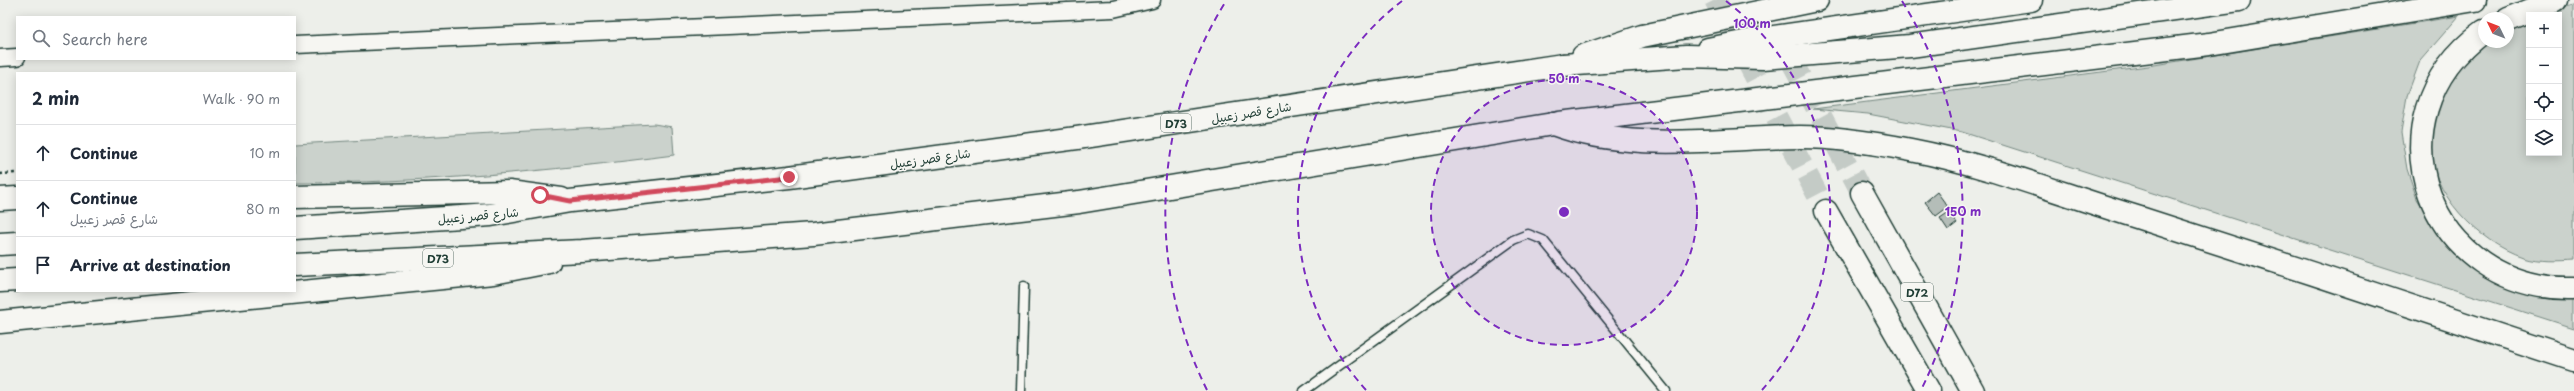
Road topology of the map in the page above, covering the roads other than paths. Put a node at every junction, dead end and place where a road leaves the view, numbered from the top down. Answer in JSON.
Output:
{"nodes":[{"id":1,"x":1152,"y":0,"type":"edge"},
{"id":2,"x":1817,"y":0,"type":"edge"},
{"id":3,"x":2031,"y":0,"type":"edge"},
{"id":4,"x":2239,"y":0,"type":"edge"},
{"id":5,"x":2475,"y":0,"type":"edge"},
{"id":6,"x":2556,"y":0,"type":"edge"},
{"id":7,"x":1090,"y":4,"type":"edge"},
{"id":8,"x":2514,"y":17,"type":"edge"},
{"id":9,"x":2478,"y":36,"type":"edge"},
{"id":10,"x":296,"y":44,"type":"edge"},
{"id":11,"x":1686,"y":56,"type":"junction"},
{"id":12,"x":16,"y":57,"type":"edge"},
{"id":13,"x":0,"y":58,"type":"edge"},
{"id":14,"x":1563,"y":65,"type":"junction"},
{"id":15,"x":1553,"y":124,"type":"junction"},
{"id":16,"x":1862,"y":193,"type":"tunnel mouth"},
{"id":17,"x":296,"y":197,"type":"edge"},
{"id":18,"x":16,"y":198,"type":"edge"},
{"id":19,"x":0,"y":199,"type":"edge"},
{"id":20,"x":570,"y":201,"type":"junction"},
{"id":21,"x":1826,"y":211,"type":"tunnel mouth"},
{"id":22,"x":296,"y":228,"type":"edge"},
{"id":23,"x":16,"y":243,"type":"edge"},
{"id":24,"x":0,"y":244,"type":"edge"},
{"id":25,"x":582,"y":251,"type":"junction"},
{"id":26,"x":296,"y":265,"type":"edge"},
{"id":27,"x":16,"y":280,"type":"edge"},
{"id":28,"x":0,"y":281,"type":"edge"},
{"id":29,"x":1024,"y":286,"type":"dead end"},
{"id":30,"x":2574,"y":288,"type":"edge"},
{"id":31,"x":0,"y":322,"type":"edge"},
{"id":32,"x":2574,"y":360,"type":"edge"},
{"id":33,"x":1021,"y":391,"type":"edge"},
{"id":34,"x":1304,"y":391,"type":"edge"},
{"id":35,"x":1666,"y":391,"type":"edge"},
{"id":36,"x":1929,"y":391,"type":"edge"},
{"id":37,"x":1973,"y":391,"type":"edge"}],
"edges":[{"from":1,"to":7,"type":"street"},
{"from":2,"to":14,"type":"main road"},
{"from":3,"to":11,"type":"main road"},
{"from":4,"to":11,"type":"main road"},
{"from":5,"to":15,"type":"main road"},
{"from":6,"to":8,"type":"main road"},
{"from":7,"to":10,"type":"street"},
{"from":9,"to":30,"type":"main road"},
{"from":11,"to":14,"type":"main road"},
{"from":12,"to":13,"type":"street"},
{"from":14,"to":20,"type":"main road","name":"شارع قصر زعبيل","number":"D73"},
{"from":15,"to":25,"type":"main road","number":"D73"},
{"from":15,"to":32,"type":"main road"},
{"from":16,"to":37,"type":"main road","number":"D72"},
{"from":17,"to":20,"type":"main road"},
{"from":18,"to":19,"type":"main road"},
{"from":20,"to":22,"type":"main road","name":"شارع قصر زعبيل","number":"D73"},
{"from":21,"to":36,"type":"main road"},
{"from":23,"to":24,"type":"main road"},
{"from":25,"to":26,"type":"main road","number":"D73"},
{"from":25,"to":31,"type":"main road"},
{"from":27,"to":28,"type":"main road"},
{"from":29,"to":33,"type":"lane"},
{"from":34,"to":35,"type":"lane"}]}
